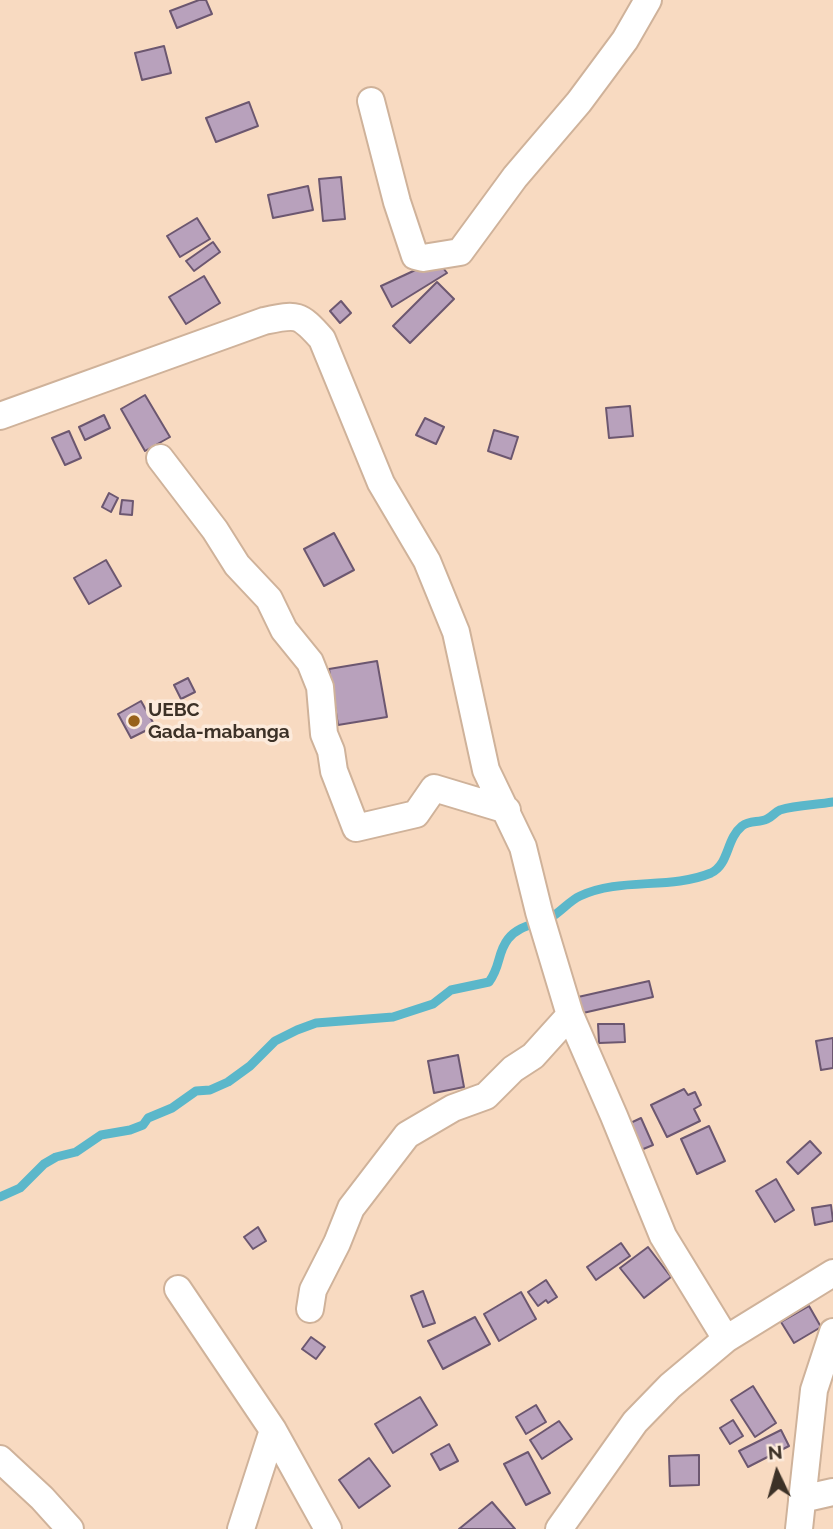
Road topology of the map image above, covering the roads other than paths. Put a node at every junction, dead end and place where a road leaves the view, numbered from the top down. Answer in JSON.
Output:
{"nodes":[{"id":1,"x":648,"y":0,"type":"edge"},
{"id":2,"x":370,"y":101,"type":"dead end"},
{"id":3,"x":0,"y":416,"type":"edge"},
{"id":4,"x":160,"y":458,"type":"dead end"},
{"id":5,"x":506,"y":810,"type":"junction"},
{"id":6,"x":570,"y":1015,"type":"junction"},
{"id":7,"x":833,"y":1273,"type":"edge"},
{"id":8,"x":178,"y":1289,"type":"dead end"},
{"id":9,"x":310,"y":1309,"type":"dead end"},
{"id":10,"x":726,"y":1339,"type":"junction"},
{"id":11,"x":830,"y":1347,"type":"edge"},
{"id":12,"x":273,"y":1430,"type":"junction"},
{"id":13,"x":0,"y":1459,"type":"edge"},
{"id":14,"x":833,"y":1492,"type":"edge"},
{"id":15,"x":802,"y":1499,"type":"junction"},
{"id":16,"x":70,"y":1529,"type":"edge"},
{"id":17,"x":241,"y":1529,"type":"edge"},
{"id":18,"x":328,"y":1529,"type":"edge"},
{"id":19,"x":559,"y":1529,"type":"edge"},
{"id":20,"x":799,"y":1529,"type":"edge"}],
"edges":[{"from":1,"to":2,"type":"street"},
{"from":3,"to":5,"type":"street"},
{"from":4,"to":5,"type":"street"},
{"from":5,"to":6,"type":"street"},
{"from":6,"to":9,"type":"street"},
{"from":6,"to":10,"type":"street"},
{"from":7,"to":10,"type":"street"},
{"from":8,"to":12,"type":"street"},
{"from":10,"to":19,"type":"street"},
{"from":11,"to":15,"type":"street"},
{"from":12,"to":17,"type":"street"},
{"from":12,"to":18,"type":"street"},
{"from":13,"to":16,"type":"street"},
{"from":14,"to":15,"type":"street"},
{"from":15,"to":20,"type":"street"}]}
